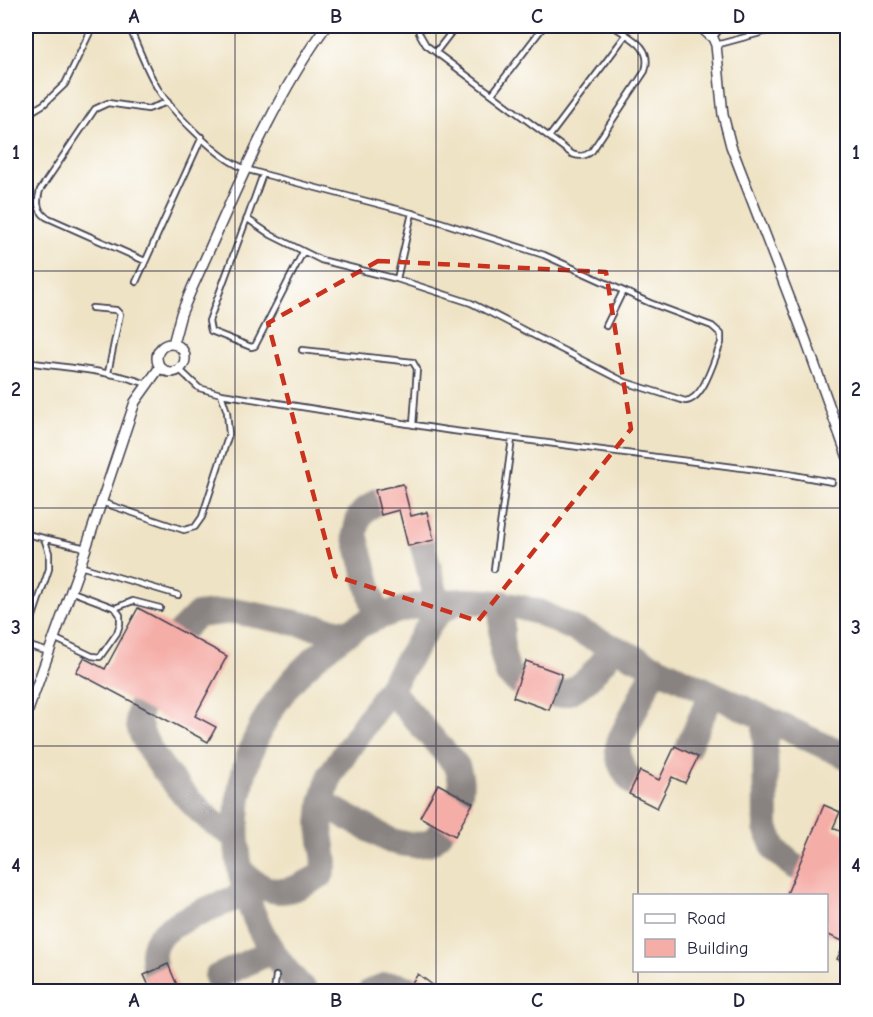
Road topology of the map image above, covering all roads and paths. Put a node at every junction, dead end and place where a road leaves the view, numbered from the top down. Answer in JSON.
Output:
{"nodes":[{"id":1,"x":93,"y":26,"type":"edge"},
{"id":2,"x":129,"y":26,"type":"edge"},
{"id":3,"x":326,"y":26,"type":"edge"},
{"id":4,"x":418,"y":26,"type":"edge"},
{"id":5,"x":456,"y":26,"type":"edge"},
{"id":6,"x":544,"y":26,"type":"edge"},
{"id":7,"x":613,"y":26,"type":"edge"},
{"id":8,"x":699,"y":26,"type":"edge"},
{"id":9,"x":723,"y":26,"type":"edge"},
{"id":10,"x":786,"y":26,"type":"edge"},
{"id":11,"x":626,"y":35,"type":"junction"},
{"id":12,"x":714,"y":41,"type":"junction"},
{"id":13,"x":436,"y":52,"type":"junction"},
{"id":14,"x":492,"y":94,"type":"junction"},
{"id":15,"x":168,"y":102,"type":"junction"},
{"id":16,"x":26,"y":115,"type":"edge"},
{"id":17,"x":202,"y":137,"type":"junction"},
{"id":18,"x":549,"y":137,"type":"junction"},
{"id":19,"x":246,"y":170,"type":"junction"},
{"id":20,"x":263,"y":174,"type":"junction"},
{"id":21,"x":412,"y":213,"type":"junction"},
{"id":22,"x":248,"y":216,"type":"junction"},
{"id":23,"x":303,"y":252,"type":"junction"},
{"id":24,"x":145,"y":261,"type":"junction"},
{"id":25,"x":397,"y":279,"type":"junction"},
{"id":26,"x":136,"y":282,"type":"dead end"},
{"id":27,"x":623,"y":291,"type":"junction"},
{"id":28,"x":92,"y":308,"type":"dead end"},
{"id":29,"x":606,"y":326,"type":"dead end"},
{"id":30,"x":173,"y":344,"type":"junction"},
{"id":31,"x":302,"y":350,"type":"dead end"},
{"id":32,"x":26,"y":362,"type":"edge"},
{"id":33,"x":160,"y":367,"type":"junction"},
{"id":34,"x":180,"y":370,"type":"junction"},
{"id":35,"x":108,"y":373,"type":"junction"},
{"id":36,"x":147,"y":384,"type":"junction"},
{"id":37,"x":221,"y":394,"type":"junction"},
{"id":38,"x":413,"y":425,"type":"junction"},
{"id":39,"x":512,"y":439,"type":"junction"},
{"id":40,"x":848,"y":458,"type":"edge"},
{"id":41,"x":832,"y":482,"type":"dead end"},
{"id":42,"x":101,"y":502,"type":"junction"},
{"id":43,"x":26,"y":534,"type":"edge"},
{"id":44,"x":44,"y":538,"type":"junction"},
{"id":45,"x":86,"y":548,"type":"junction"},
{"id":46,"x":80,"y":566,"type":"junction"},
{"id":47,"x":495,"y":569,"type":"dead end"},
{"id":48,"x":70,"y":591,"type":"junction"},
{"id":49,"x":178,"y":595,"type":"dead end"},
{"id":50,"x":115,"y":608,"type":"junction"},
{"id":51,"x":160,"y":608,"type":"dead end"},
{"id":52,"x":26,"y":637,"type":"edge"},
{"id":53,"x":54,"y":638,"type":"junction"},
{"id":54,"x":26,"y":645,"type":"edge"},
{"id":55,"x":48,"y":652,"type":"junction"},
{"id":56,"x":26,"y":716,"type":"edge"},
{"id":57,"x":276,"y":976,"type":"dead end"},
{"id":58,"x":274,"y":992,"type":"edge"}],
"edges":[{"from":1,"to":16,"type":"lane"},
{"from":2,"to":15,"type":"lane"},
{"from":3,"to":19,"type":"street"},
{"from":4,"to":13,"type":"lane"},
{"from":5,"to":13,"type":"lane"},
{"from":6,"to":14,"type":"lane"},
{"from":7,"to":11,"type":"lane"},
{"from":8,"to":12,"type":"street"},
{"from":9,"to":12,"type":"lane"},
{"from":10,"to":12,"type":"lane"},
{"from":11,"to":18,"type":"lane"},
{"from":11,"to":18,"type":"lane"},
{"from":12,"to":40,"type":"street"},
{"from":13,"to":14,"type":"lane"},
{"from":14,"to":18,"type":"lane"},
{"from":15,"to":17,"type":"lane"},
{"from":15,"to":24,"type":"lane"},
{"from":17,"to":19,"type":"lane"},
{"from":17,"to":24,"type":"lane"},
{"from":19,"to":20,"type":"lane"},
{"from":19,"to":30,"type":"street"},
{"from":20,"to":21,"type":"lane"},
{"from":20,"to":22,"type":"lane"},
{"from":21,"to":25,"type":"lane"},
{"from":21,"to":27,"type":"lane"},
{"from":22,"to":23,"type":"lane"},
{"from":22,"to":23,"type":"lane"},
{"from":23,"to":25,"type":"lane"},
{"from":24,"to":26,"type":"lane"},
{"from":25,"to":27,"type":"lane"},
{"from":27,"to":29,"type":"lane"},
{"from":28,"to":35,"type":"lane"},
{"from":30,"to":33,"type":"street"},
{"from":30,"to":34,"type":"street"},
{"from":31,"to":38,"type":"lane"},
{"from":32,"to":35,"type":"lane"},
{"from":33,"to":34,"type":"street"},
{"from":33,"to":36,"type":"street"},
{"from":34,"to":37,"type":"lane"},
{"from":35,"to":36,"type":"lane"},
{"from":36,"to":42,"type":"street"},
{"from":37,"to":38,"type":"lane"},
{"from":37,"to":42,"type":"lane"},
{"from":38,"to":39,"type":"lane"},
{"from":39,"to":41,"type":"lane"},
{"from":39,"to":47,"type":"lane"},
{"from":42,"to":45,"type":"street"},
{"from":43,"to":44,"type":"lane"},
{"from":44,"to":45,"type":"lane"},
{"from":44,"to":52,"type":"lane"},
{"from":45,"to":46,"type":"street"},
{"from":46,"to":48,"type":"street"},
{"from":46,"to":49,"type":"lane"},
{"from":48,"to":50,"type":"lane"},
{"from":48,"to":53,"type":"street"},
{"from":50,"to":51,"type":"lane"},
{"from":50,"to":53,"type":"lane"},
{"from":53,"to":55,"type":"street"},
{"from":54,"to":55,"type":"lane"},
{"from":55,"to":56,"type":"street"},
{"from":57,"to":58,"type":"lane"}]}
